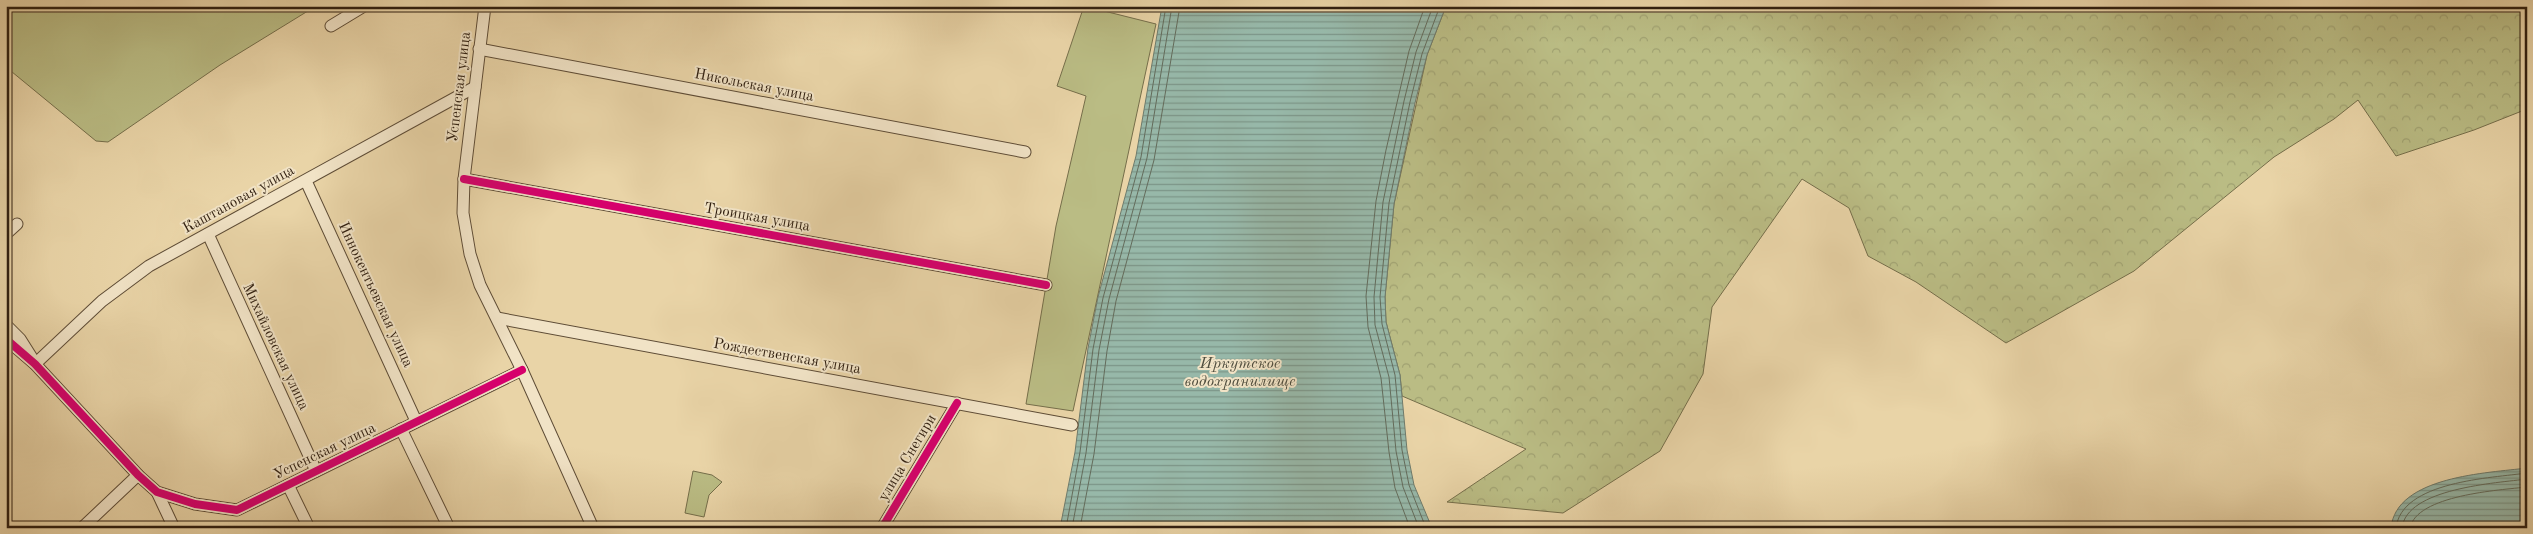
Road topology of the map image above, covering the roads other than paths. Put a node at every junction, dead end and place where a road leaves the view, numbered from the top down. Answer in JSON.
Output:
{"nodes":[{"id":1,"x":364,"y":6,"type":"edge"},
{"id":2,"x":485,"y":6,"type":"edge"},
{"id":3,"x":331,"y":26,"type":"dead end"},
{"id":4,"x":479,"y":49,"type":"junction"},
{"id":5,"x":475,"y":87,"type":"junction"},
{"id":6,"x":1024,"y":152,"type":"dead end"},
{"id":7,"x":464,"y":179,"type":"junction"},
{"id":8,"x":306,"y":181,"type":"junction"},
{"id":9,"x":17,"y":224,"type":"dead end"},
{"id":10,"x":6,"y":234,"type":"edge"},
{"id":11,"x":208,"y":234,"type":"junction"},
{"id":12,"x":1046,"y":285,"type":"dead end"},
{"id":13,"x":497,"y":318,"type":"junction"},
{"id":14,"x":6,"y":324,"type":"edge"},
{"id":15,"x":6,"y":339,"type":"edge"},
{"id":16,"x":35,"y":364,"type":"junction"},
{"id":17,"x":522,"y":370,"type":"junction"},
{"id":18,"x":957,"y":403,"type":"junction"},
{"id":19,"x":416,"y":421,"type":"junction"},
{"id":20,"x":1072,"y":425,"type":"dead end"},
{"id":21,"x":401,"y":430,"type":"junction"},
{"id":22,"x":316,"y":472,"type":"junction"},
{"id":23,"x":138,"y":475,"type":"junction"},
{"id":24,"x":288,"y":485,"type":"junction"},
{"id":25,"x":157,"y":492,"type":"junction"},
{"id":26,"x":448,"y":526,"type":"dead end"},
{"id":27,"x":82,"y":528,"type":"edge"},
{"id":28,"x":174,"y":528,"type":"edge"},
{"id":29,"x":309,"y":528,"type":"edge"},
{"id":30,"x":593,"y":528,"type":"edge"},
{"id":31,"x":882,"y":528,"type":"edge"}],
"edges":[{"from":1,"to":3,"type":"street"},
{"from":2,"to":4,"type":"street","name":"Успенская улица"},
{"from":4,"to":5,"type":"street","name":"Успенская улица"},
{"from":4,"to":6,"type":"street","name":"Никольская улица"},
{"from":5,"to":7,"type":"street","name":"Успенская улица"},
{"from":5,"to":8,"type":"street","name":"Каштановая улица"},
{"from":7,"to":12,"type":"street","name":"Троицкая улица"},
{"from":7,"to":13,"type":"street","name":"Успенская улица"},
{"from":8,"to":11,"type":"street","name":"Каштановая улица"},
{"from":8,"to":19,"type":"street","name":"Иннокентьевская улица"},
{"from":9,"to":10,"type":"street"},
{"from":11,"to":16,"type":"street","name":"Каштановая улица"},
{"from":11,"to":22,"type":"street","name":"Михайловская улица"},
{"from":13,"to":17,"type":"street","name":"Успенская улица"},
{"from":13,"to":18,"type":"street","name":"Рождественская улица"},
{"from":14,"to":16,"type":"street"},
{"from":15,"to":16,"type":"street"},
{"from":16,"to":23,"type":"street","name":"Успенская улица"},
{"from":17,"to":19,"type":"street","name":"Успенская улица"},
{"from":17,"to":30,"type":"street","name":"Успенская улица"},
{"from":18,"to":20,"type":"street","name":"Рождественская улица"},
{"from":18,"to":31,"type":"street","name":"улица Снегири"},
{"from":19,"to":21,"type":"street","name":"Успенская улица"},
{"from":21,"to":22,"type":"street","name":"Успенская улица"},
{"from":21,"to":26,"type":"street"},
{"from":22,"to":24,"type":"street","name":"Успенская улица"},
{"from":23,"to":25,"type":"street","name":"Успенская улица"},
{"from":23,"to":27,"type":"street"},
{"from":24,"to":25,"type":"street","name":"Успенская улица"},
{"from":24,"to":29,"type":"street"},
{"from":25,"to":28,"type":"street"}]}
